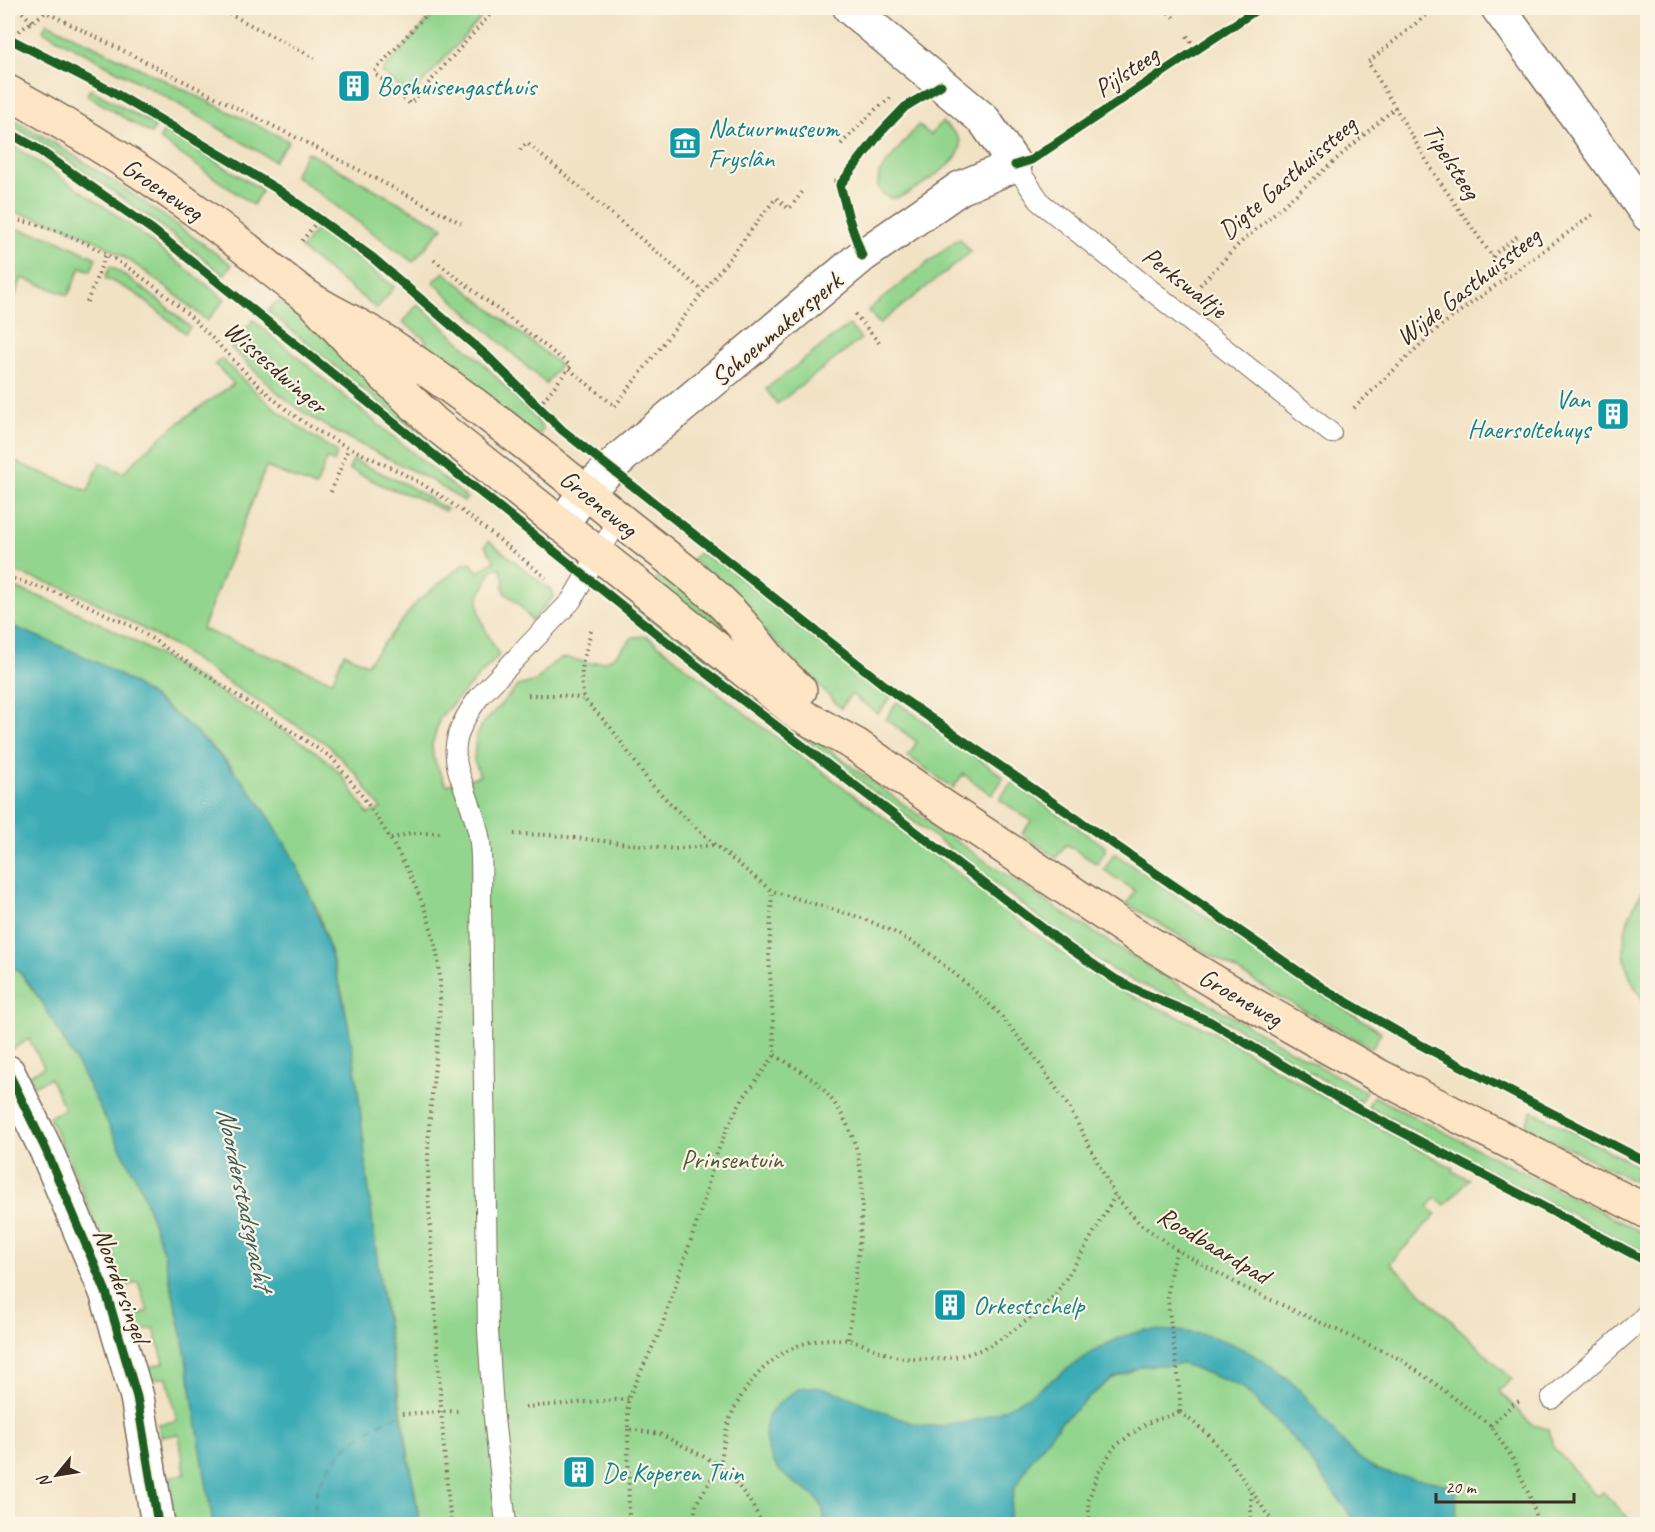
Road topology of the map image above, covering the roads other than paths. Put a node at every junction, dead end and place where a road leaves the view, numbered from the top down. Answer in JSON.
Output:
{"nodes":[{"id":1,"x":850,"y":8,"type":"edge"},
{"id":2,"x":1498,"y":8,"type":"edge"},
{"id":3,"x":8,"y":92,"type":"edge"},
{"id":4,"x":1015,"y":165,"type":"junction"},
{"id":5,"x":1647,"y":215,"type":"edge"},
{"id":6,"x":310,"y":299,"type":"junction"},
{"id":7,"x":1332,"y":433,"type":"road end"},
{"id":8,"x":585,"y":491,"type":"junction"},
{"id":9,"x":619,"y":519,"type":"junction"},
{"id":10,"x":561,"y":525,"type":"junction"},
{"id":11,"x":598,"y":554,"type":"junction"},
{"id":12,"x":856,"y":745,"type":"junction"},
{"id":13,"x":8,"y":1072,"type":"edge"},
{"id":14,"x":1647,"y":1212,"type":"edge"},
{"id":15,"x":1647,"y":1312,"type":"edge"},
{"id":16,"x":1551,"y":1399,"type":"dead end"},
{"id":17,"x":158,"y":1524,"type":"edge"},
{"id":18,"x":506,"y":1524,"type":"edge"}],
"edges":[{"from":1,"to":4,"type":"street"},
{"from":2,"to":5,"type":"street"},
{"from":3,"to":6,"type":"main road","name":"Groeneweg"},
{"from":4,"to":7,"type":"lane","name":"Perkswaltje"},
{"from":4,"to":8,"type":"street","name":"Schoenmakersperk"},
{"from":6,"to":8,"type":"main road","name":"Groeneweg"},
{"from":6,"to":10,"type":"main road","name":"Groeneweg"},
{"from":8,"to":9,"type":"main road","name":"Groeneweg"},
{"from":8,"to":10,"type":"street","name":"Schoenmakersperk"},
{"from":9,"to":11,"type":"lane"},
{"from":9,"to":12,"type":"main road","name":"Groeneweg"},
{"from":10,"to":11,"type":"main road","name":"Groeneweg"},
{"from":11,"to":12,"type":"main road","name":"Groeneweg"},
{"from":11,"to":18,"type":"lane"},
{"from":12,"to":14,"type":"main road","name":"Groeneweg"},
{"from":13,"to":17,"type":"street","name":"Noordersingel"},
{"from":15,"to":16,"type":"lane"}]}
